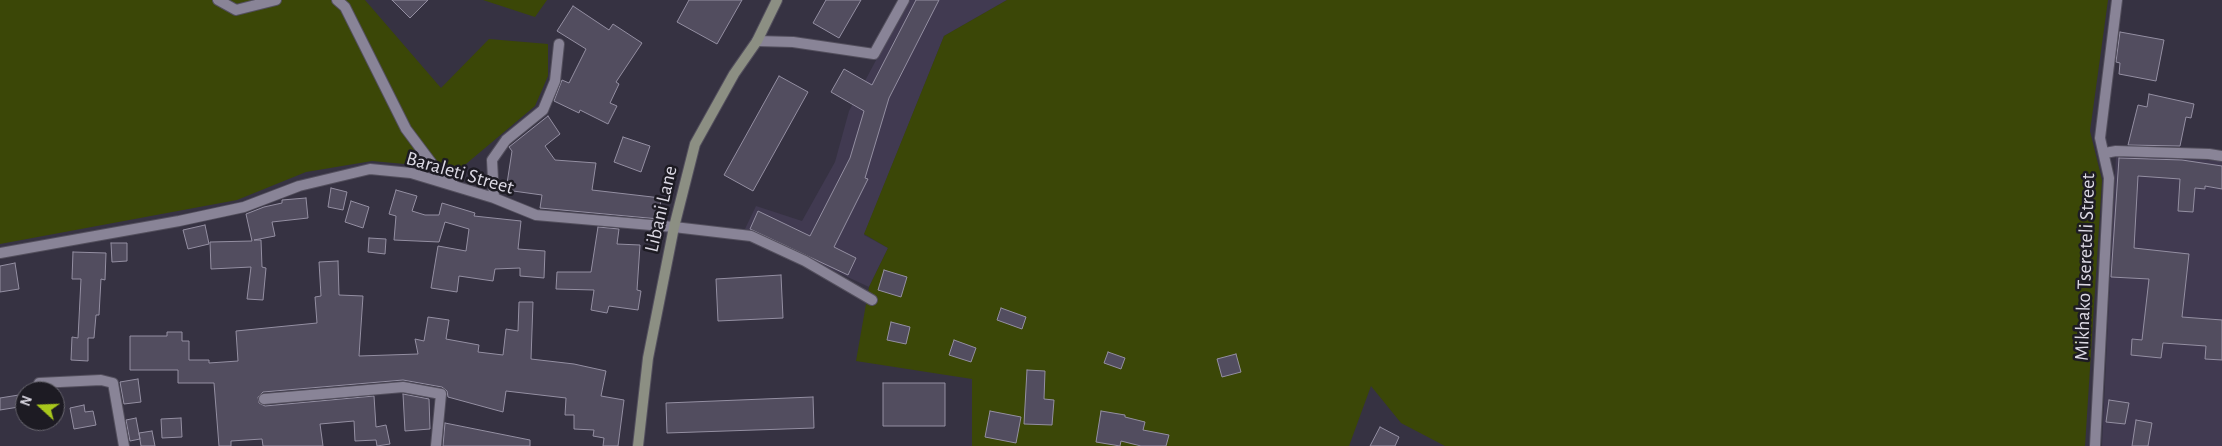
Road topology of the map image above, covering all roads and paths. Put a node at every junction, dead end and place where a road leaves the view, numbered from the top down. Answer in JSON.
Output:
{"nodes":[{"id":1,"x":218,"y":0,"type":"edge"},
{"id":2,"x":276,"y":0,"type":"edge"},
{"id":3,"x":337,"y":0,"type":"edge"},
{"id":4,"x":777,"y":0,"type":"edge"},
{"id":5,"x":904,"y":0,"type":"edge"},
{"id":6,"x":2117,"y":0,"type":"edge"},
{"id":7,"x":757,"y":41,"type":"junction"},
{"id":8,"x":559,"y":44,"type":"dead end"},
{"id":9,"x":2104,"y":153,"type":"junction"},
{"id":10,"x":2222,"y":156,"type":"edge"},
{"id":11,"x":455,"y":186,"type":"junction"},
{"id":12,"x":494,"y":198,"type":"junction"},
{"id":13,"x":674,"y":227,"type":"junction"},
{"id":14,"x":0,"y":253,"type":"edge"},
{"id":15,"x":872,"y":300,"type":"dead end"},
{"id":16,"x":65,"y":382,"type":"edge"},
{"id":17,"x":264,"y":399,"type":"dead end"},
{"id":18,"x":124,"y":446,"type":"edge"},
{"id":19,"x":436,"y":446,"type":"edge"},
{"id":20,"x":638,"y":446,"type":"edge"},
{"id":21,"x":2095,"y":446,"type":"edge"}],
"edges":[{"from":1,"to":2,"type":"street"},
{"from":3,"to":11,"type":"street"},
{"from":4,"to":7,"type":"street","name":"Libani Lane"},
{"from":5,"to":7,"type":"street"},
{"from":6,"to":9,"type":"street","name":"Mikhako Tsereteli Street"},
{"from":7,"to":13,"type":"street","name":"Libani Lane"},
{"from":8,"to":12,"type":"street"},
{"from":9,"to":10,"type":"street"},
{"from":9,"to":21,"type":"street","name":"Mikhako Tsereteli Street"},
{"from":11,"to":12,"type":"street","name":"Baraleti Street"},
{"from":11,"to":14,"type":"street","name":"Baraleti Street"},
{"from":12,"to":13,"type":"street","name":"Baraleti Street"},
{"from":13,"to":15,"type":"street","name":"Baraleti Street"},
{"from":13,"to":20,"type":"street","name":"Libani Lane"},
{"from":16,"to":18,"type":"street"},
{"from":17,"to":19,"type":"street"}]}
